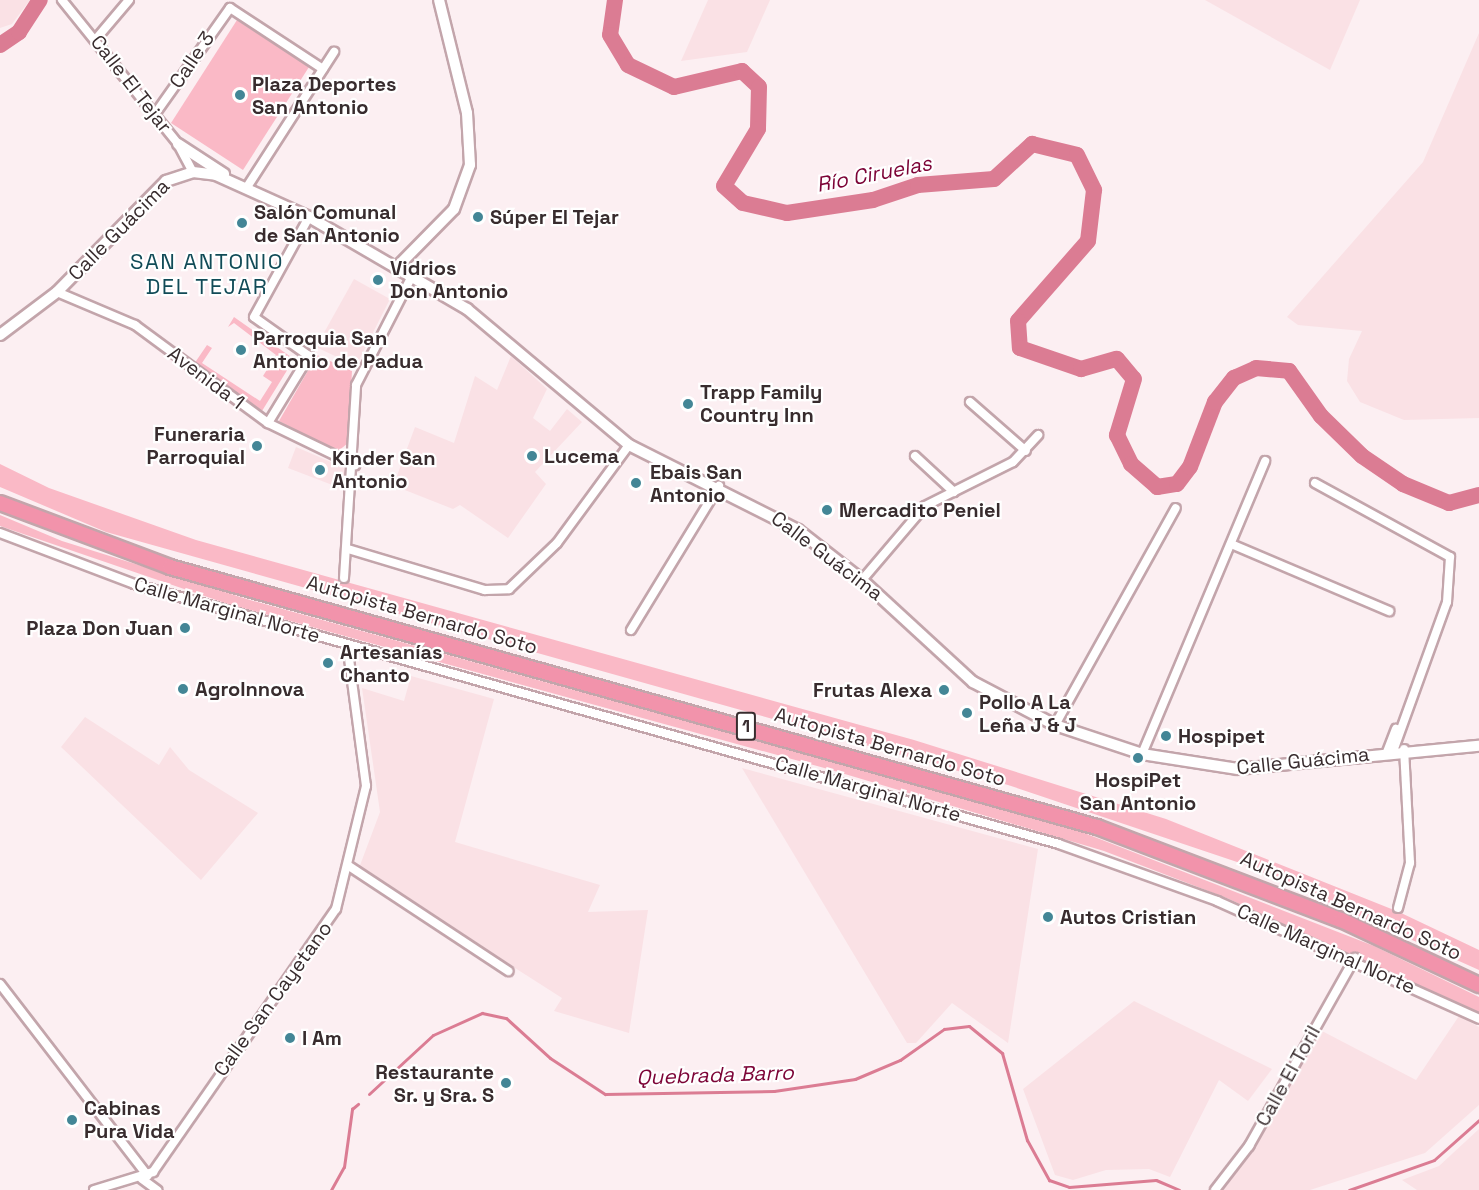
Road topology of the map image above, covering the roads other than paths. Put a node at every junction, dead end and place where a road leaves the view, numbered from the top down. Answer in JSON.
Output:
{"nodes":[{"id":1,"x":62,"y":0,"type":"edge"},
{"id":2,"x":129,"y":0,"type":"edge"},
{"id":3,"x":439,"y":0,"type":"edge"},
{"id":4,"x":96,"y":39,"type":"junction"},
{"id":5,"x":334,"y":52,"type":"dead end"},
{"id":6,"x":323,"y":69,"type":"junction"},
{"id":7,"x":155,"y":114,"type":"junction"},
{"id":8,"x":178,"y":144,"type":"junction"},
{"id":9,"x":193,"y":172,"type":"junction"},
{"id":10,"x":242,"y":185,"type":"junction"},
{"id":11,"x":309,"y":218,"type":"junction"},
{"id":12,"x":397,"y":267,"type":"junction"},
{"id":13,"x":412,"y":276,"type":"junction"},
{"id":14,"x":57,"y":292,"type":"junction"},
{"id":15,"x":0,"y":335,"type":"edge"},
{"id":16,"x":970,"y":402,"type":"dead end"},
{"id":17,"x":268,"y":423,"type":"junction"},
{"id":18,"x":1038,"y":435,"type":"dead end"},
{"id":19,"x":629,"y":445,"type":"junction"},
{"id":20,"x":1026,"y":451,"type":"junction"},
{"id":21,"x":915,"y":456,"type":"dead end"},
{"id":22,"x":1265,"y":461,"type":"dead end"},
{"id":23,"x":355,"y":465,"type":"junction"},
{"id":24,"x":1315,"y":483,"type":"dead end"},
{"id":25,"x":719,"y":486,"type":"junction"},
{"id":26,"x":954,"y":492,"type":"junction"},
{"id":27,"x":0,"y":502,"type":"edge"},
{"id":28,"x":1176,"y":508,"type":"dead end"},
{"id":29,"x":0,"y":533,"type":"edge"},
{"id":30,"x":1231,"y":544,"type":"junction"},
{"id":31,"x":348,"y":549,"type":"junction"},
{"id":32,"x":344,"y":578,"type":"dead end"},
{"id":33,"x":862,"y":579,"type":"junction"},
{"id":34,"x":1389,"y":611,"type":"dead end"},
{"id":35,"x":632,"y":630,"type":"dead end"},
{"id":36,"x":348,"y":644,"type":"junction"},
{"id":37,"x":1055,"y":725,"type":"junction"},
{"id":38,"x":1479,"y":746,"type":"edge"},
{"id":39,"x":1395,"y":751,"type":"junction"},
{"id":40,"x":1142,"y":754,"type":"junction"},
{"id":41,"x":350,"y":866,"type":"junction"},
{"id":42,"x":1398,"y":908,"type":"dead end"},
{"id":43,"x":1355,"y":958,"type":"junction"},
{"id":44,"x":508,"y":971,"type":"dead end"},
{"id":45,"x":0,"y":984,"type":"edge"},
{"id":46,"x":1479,"y":985,"type":"edge"},
{"id":47,"x":1479,"y":1018,"type":"edge"},
{"id":48,"x":145,"y":1177,"type":"junction"},
{"id":49,"x":1216,"y":1188,"type":"edge"},
{"id":50,"x":94,"y":1190,"type":"edge"},
{"id":51,"x":157,"y":1190,"type":"edge"}],
"edges":[{"from":1,"to":4,"type":"street","name":"Calle El Tejar"},
{"from":2,"to":4,"type":"street"},
{"from":3,"to":12,"type":"main road"},
{"from":4,"to":7,"type":"street","name":"Calle El Tejar"},
{"from":5,"to":6,"type":"street"},
{"from":6,"to":7,"type":"street","name":"Calle 3"},
{"from":6,"to":10,"type":"street"},
{"from":7,"to":8,"type":"street","name":"Calle El Tejar"},
{"from":8,"to":9,"type":"street","name":"Calle El Tejar"},
{"from":8,"to":10,"type":"main road"},
{"from":9,"to":10,"type":"main road","name":"Calle Guácima"},
{"from":9,"to":14,"type":"main road","name":"Calle Guácima"},
{"from":10,"to":11,"type":"main road","name":"Calle Guácima"},
{"from":11,"to":12,"type":"main road","name":"Calle Guácima"},
{"from":11,"to":17,"type":"street"},
{"from":12,"to":13,"type":"main road","name":"Calle Guácima"},
{"from":13,"to":19,"type":"main road","name":"Calle Guácima"},
{"from":13,"to":23,"type":"street"},
{"from":14,"to":15,"type":"main road","name":"Calle Guácima"},
{"from":14,"to":17,"type":"street","name":"Avenida 1"},
{"from":16,"to":20,"type":"street"},
{"from":17,"to":23,"type":"street","name":"Avenida 1"},
{"from":18,"to":20,"type":"street"},
{"from":19,"to":25,"type":"main road","name":"Calle Guácima"},
{"from":19,"to":31,"type":"street"},
{"from":20,"to":26,"type":"street"},
{"from":21,"to":26,"type":"street"},
{"from":22,"to":30,"type":"street"},
{"from":23,"to":31,"type":"street"},
{"from":24,"to":39,"type":"street"},
{"from":25,"to":33,"type":"main road","name":"Calle Guácima"},
{"from":25,"to":35,"type":"street"},
{"from":26,"to":33,"type":"street"},
{"from":27,"to":46,"type":"highway","name":"Autopista Bernardo Soto","number":"1"},
{"from":28,"to":37,"type":"street"},
{"from":29,"to":36,"type":"street","name":"Calle Marginal Norte"},
{"from":30,"to":34,"type":"street"},
{"from":30,"to":40,"type":"street"},
{"from":31,"to":32,"type":"street"},
{"from":33,"to":37,"type":"main road","name":"Calle Guácima"},
{"from":36,"to":41,"type":"street","name":"Calle San Cayetano"},
{"from":36,"to":43,"type":"street","name":"Calle Marginal Norte"},
{"from":37,"to":40,"type":"main road","name":"Calle Guácima"},
{"from":38,"to":39,"type":"main road","name":"Calle Guácima"},
{"from":39,"to":40,"type":"main road","name":"Calle Guácima"},
{"from":39,"to":42,"type":"street"},
{"from":41,"to":44,"type":"street"},
{"from":41,"to":48,"type":"street","name":"Calle San Cayetano"},
{"from":43,"to":47,"type":"street","name":"Calle Marginal Norte"},
{"from":43,"to":49,"type":"street","name":"Calle El Toril"},
{"from":45,"to":48,"type":"street"},
{"from":48,"to":50,"type":"street"},
{"from":48,"to":51,"type":"street"}]}
